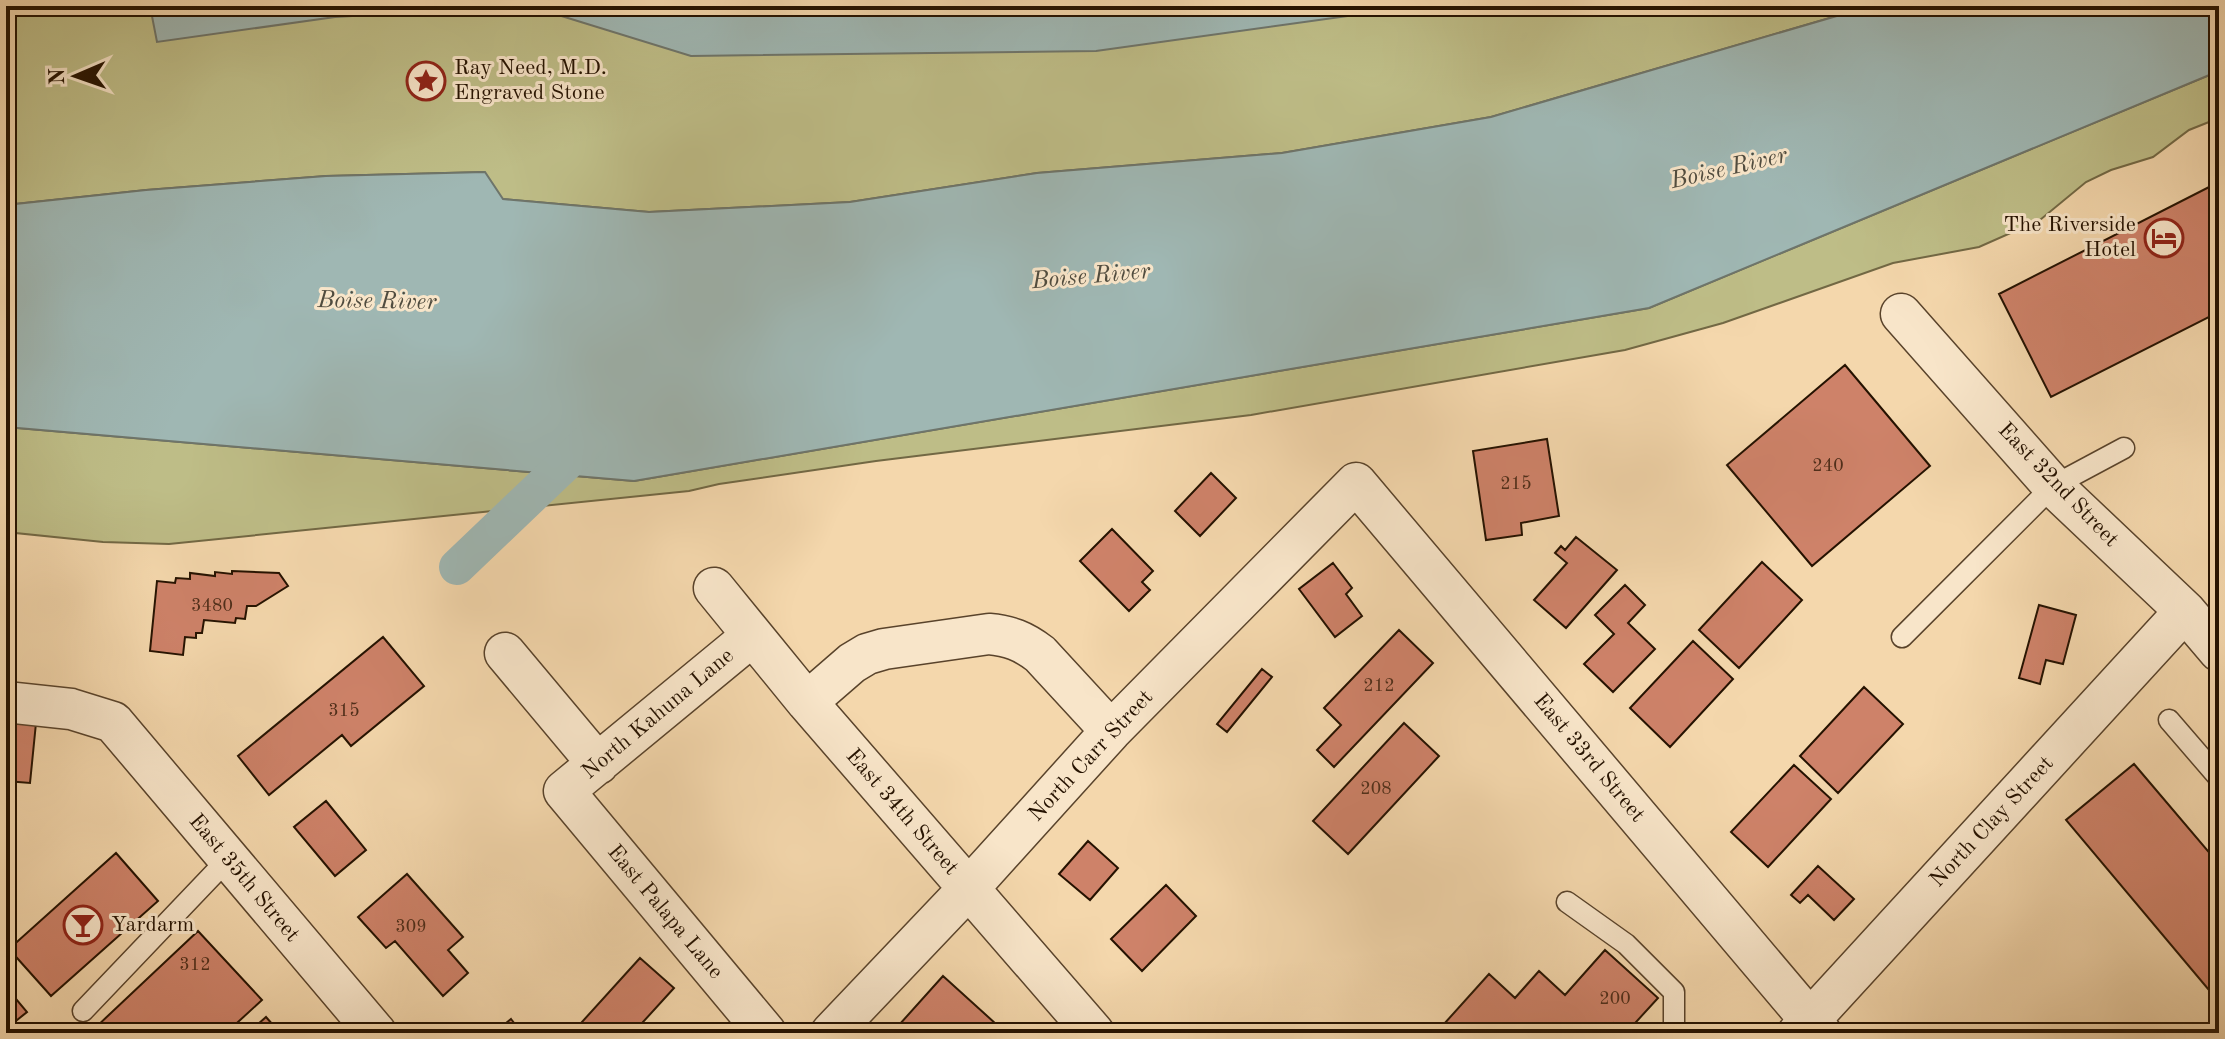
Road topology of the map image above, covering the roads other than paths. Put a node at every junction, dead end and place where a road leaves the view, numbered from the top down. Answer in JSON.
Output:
{"nodes":[{"id":1,"x":1901,"y":314,"type":"dead end"},
{"id":2,"x":2124,"y":448,"type":"dead end"},
{"id":3,"x":1356,"y":483,"type":"joint"},
{"id":4,"x":2053,"y":486,"type":"junction"},
{"id":5,"x":714,"y":588,"type":"dead end"},
{"id":6,"x":2185,"y":611,"type":"junction"},
{"id":7,"x":752,"y":636,"type":"junction"},
{"id":8,"x":1902,"y":637,"type":"dead end"},
{"id":9,"x":2219,"y":651,"type":"edge"},
{"id":10,"x":505,"y":653,"type":"dead end"},
{"id":11,"x":6,"y":702,"type":"edge"},
{"id":12,"x":807,"y":702,"type":"junction"},
{"id":13,"x":2169,"y":720,"type":"dead end"},
{"id":14,"x":1111,"y":731,"type":"junction"},
{"id":15,"x":598,"y":764,"type":"junction"},
{"id":16,"x":2219,"y":778,"type":"edge"},
{"id":17,"x":564,"y":791,"type":"joint"},
{"id":18,"x":228,"y":859,"type":"junction"},
{"id":19,"x":968,"y":889,"type":"junction"},
{"id":20,"x":1567,"y":902,"type":"dead end"},
{"id":21,"x":83,"y":1011,"type":"dead end"},
{"id":22,"x":1810,"y":1029,"type":"edge"},
{"id":23,"x":376,"y":1033,"type":"edge"},
{"id":24,"x":766,"y":1033,"type":"edge"},
{"id":25,"x":831,"y":1033,"type":"edge"},
{"id":26,"x":1094,"y":1033,"type":"edge"},
{"id":27,"x":1677,"y":1033,"type":"edge"}],
"edges":[{"from":1,"to":4,"type":"street","name":"East 32nd Street"},
{"from":2,"to":4,"type":"lane"},
{"from":3,"to":14,"type":"street","name":"North Carr Street"},
{"from":3,"to":22,"type":"street","name":"East 33rd Street"},
{"from":4,"to":6,"type":"street","name":"East 32nd Street"},
{"from":4,"to":8,"type":"lane"},
{"from":5,"to":7,"type":"street","name":"East 34th Street"},
{"from":6,"to":9,"type":"street","name":"East 32nd Street"},
{"from":6,"to":22,"type":"street","name":"North Clay Street"},
{"from":7,"to":12,"type":"street","name":"East 34th Street"},
{"from":7,"to":15,"type":"street","name":"North Kahuna Lane"},
{"from":10,"to":15,"type":"street"},
{"from":11,"to":18,"type":"street","name":"East 35th Street"},
{"from":12,"to":14,"type":"street"},
{"from":12,"to":19,"type":"street","name":"East 34th Street"},
{"from":13,"to":16,"type":"lane"},
{"from":14,"to":19,"type":"street","name":"North Carr Street"},
{"from":15,"to":17,"type":"street","name":"North Kahuna Lane"},
{"from":17,"to":24,"type":"street","name":"East Palapa Lane"},
{"from":18,"to":21,"type":"lane"},
{"from":18,"to":23,"type":"street","name":"East 35th Street"},
{"from":19,"to":25,"type":"street","name":"North Carr Street"},
{"from":19,"to":26,"type":"street","name":"East 34th Street"},
{"from":20,"to":27,"type":"lane"}]}
